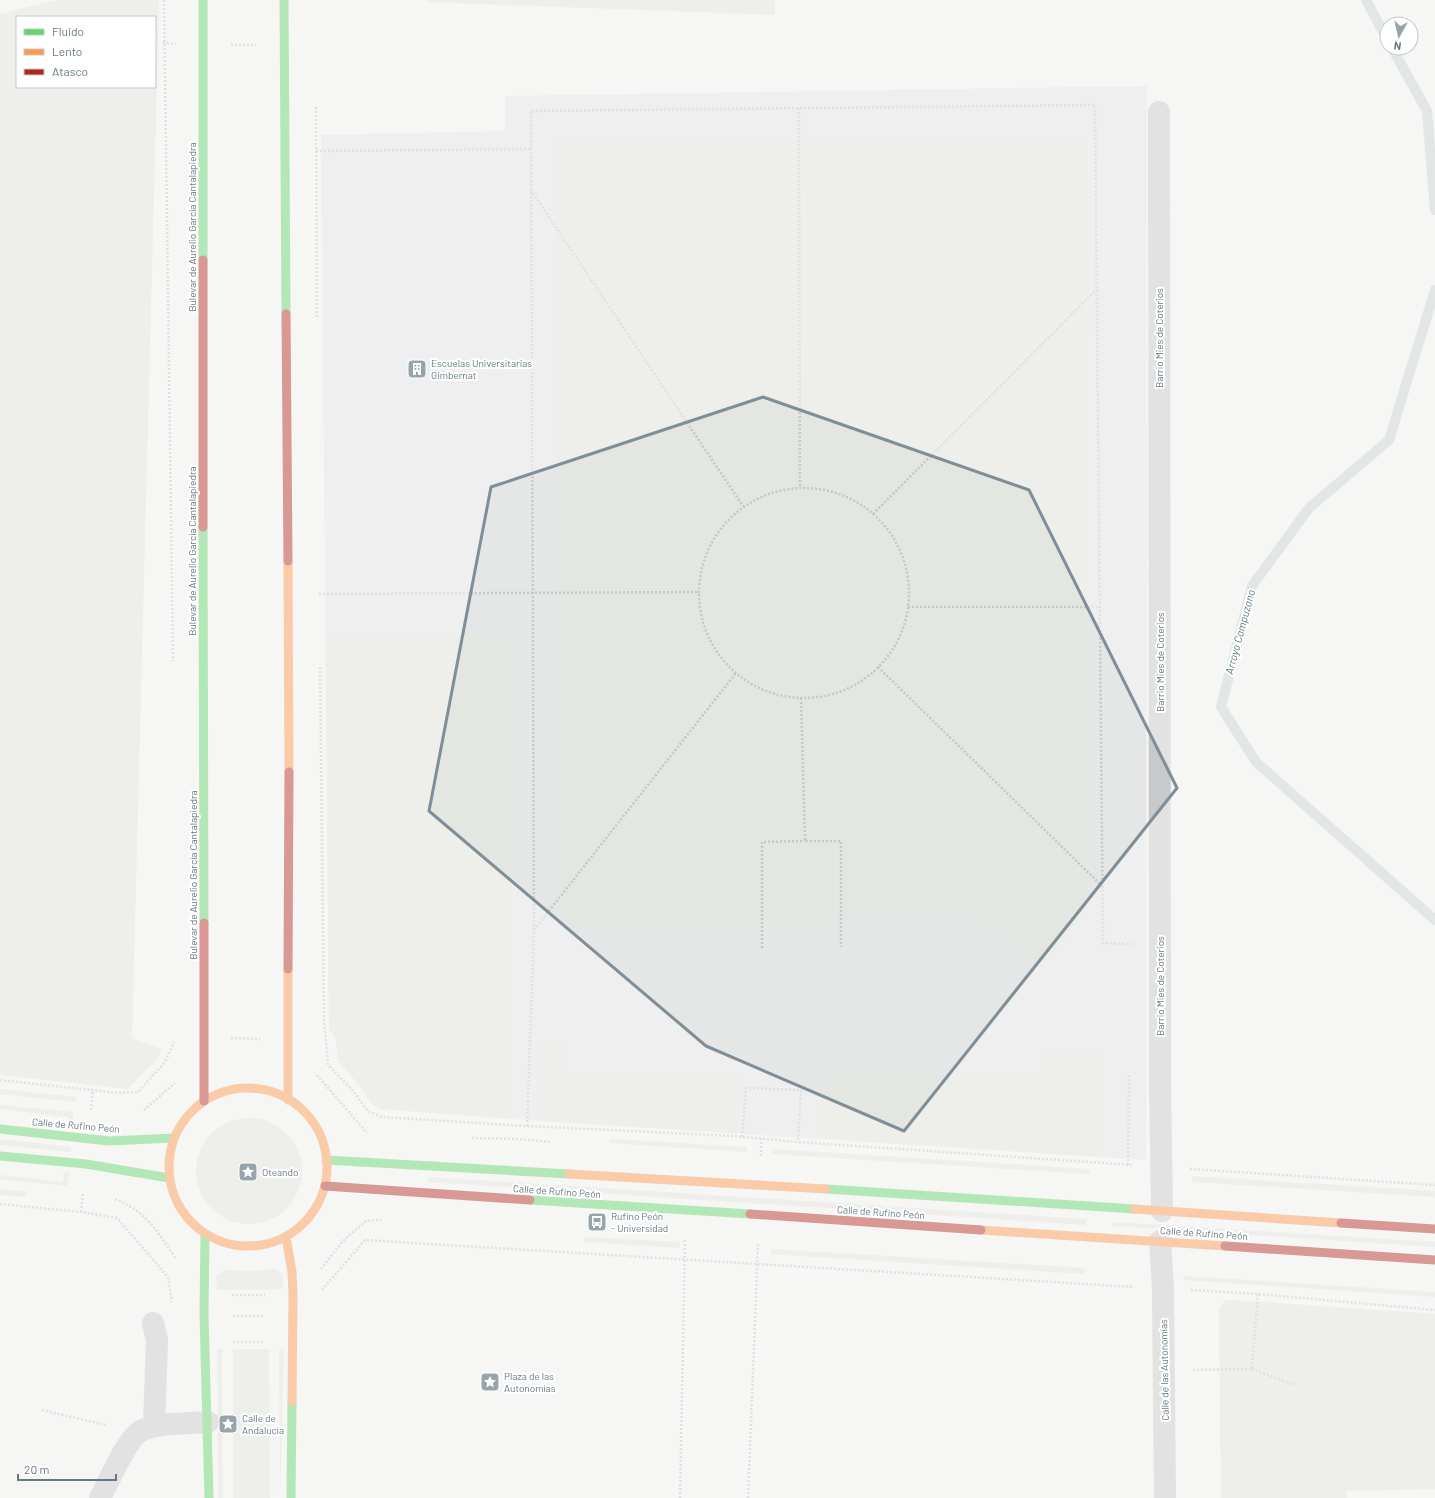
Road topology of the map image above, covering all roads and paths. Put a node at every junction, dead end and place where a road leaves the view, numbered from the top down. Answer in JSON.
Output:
{"nodes":[{"id":1,"x":164,"y":0,"type":"edge"},
{"id":2,"x":203,"y":0,"type":"edge"},
{"id":3,"x":284,"y":0,"type":"edge"},
{"id":4,"x":164,"y":43,"type":"junction"},
{"id":5,"x":203,"y":44,"type":"junction"},
{"id":6,"x":284,"y":46,"type":"junction"},
{"id":7,"x":799,"y":108,"type":"junction"},
{"id":8,"x":1159,"y":112,"type":"dead end"},
{"id":9,"x":530,"y":150,"type":"junction"},
{"id":10,"x":316,"y":151,"type":"dead end"},
{"id":11,"x":530,"y":189,"type":"junction"},
{"id":12,"x":1096,"y":289,"type":"junction"},
{"id":13,"x":800,"y":488,"type":"junction"},
{"id":14,"x":743,"y":506,"type":"junction"},
{"id":15,"x":873,"y":514,"type":"junction"},
{"id":16,"x":532,"y":592,"type":"junction"},
{"id":17,"x":699,"y":592,"type":"junction"},
{"id":18,"x":319,"y":594,"type":"dead end"},
{"id":19,"x":908,"y":607,"type":"junction"},
{"id":20,"x":1101,"y":607,"type":"junction"},
{"id":21,"x":173,"y":667,"type":"dead end"},
{"id":22,"x":878,"y":667,"type":"junction"},
{"id":23,"x":736,"y":673,"type":"junction"},
{"id":24,"x":802,"y":698,"type":"junction"},
{"id":25,"x":805,"y":841,"type":"junction"},
{"id":26,"x":1103,"y":887,"type":"junction"},
{"id":27,"x":534,"y":930,"type":"junction"},
{"id":28,"x":841,"y":947,"type":"dead end"},
{"id":29,"x":762,"y":948,"type":"dead end"},
{"id":30,"x":1131,"y":951,"type":"dead end"},
{"id":31,"x":324,"y":1018,"type":"dead end"},
{"id":32,"x":175,"y":1036,"type":"dead end"},
{"id":33,"x":204,"y":1037,"type":"junction"},
{"id":34,"x":288,"y":1040,"type":"junction"},
{"id":35,"x":315,"y":1068,"type":"dead end"},
{"id":36,"x":1129,"y":1070,"type":"dead end"},
{"id":37,"x":0,"y":1080,"type":"edge"},
{"id":38,"x":177,"y":1082,"type":"dead end"},
{"id":39,"x":288,"y":1100,"type":"junction"},
{"id":40,"x":204,"y":1101,"type":"junction"},
{"id":41,"x":84,"y":1110,"type":"dead end"},
{"id":42,"x":99,"y":1112,"type":"dead end"},
{"id":43,"x":142,"y":1113,"type":"dead end"},
{"id":44,"x":527,"y":1126,"type":"junction"},
{"id":45,"x":0,"y":1129,"type":"edge"},
{"id":46,"x":372,"y":1134,"type":"dead end"},
{"id":47,"x":742,"y":1137,"type":"junction"},
{"id":48,"x":174,"y":1138,"type":"junction"},
{"id":49,"x":471,"y":1138,"type":"dead end"},
{"id":50,"x":761,"y":1138,"type":"junction"},
{"id":51,"x":798,"y":1142,"type":"junction"},
{"id":52,"x":555,"y":1143,"type":"dead end"},
{"id":53,"x":0,"y":1156,"type":"edge"},
{"id":54,"x":326,"y":1160,"type":"junction"},
{"id":55,"x":761,"y":1160,"type":"dead end"},
{"id":56,"x":1128,"y":1165,"type":"junction"},
{"id":57,"x":1162,"y":1168,"type":"junction"},
{"id":58,"x":169,"y":1178,"type":"junction"},
{"id":59,"x":1435,"y":1185,"type":"edge"},
{"id":60,"x":325,"y":1186,"type":"junction"},
{"id":61,"x":75,"y":1192,"type":"dead end"},
{"id":62,"x":89,"y":1193,"type":"dead end"},
{"id":63,"x":111,"y":1198,"type":"dead end"},
{"id":64,"x":0,"y":1204,"type":"edge"},
{"id":65,"x":1162,"y":1211,"type":"junction"},
{"id":66,"x":388,"y":1220,"type":"dead end"},
{"id":67,"x":1435,"y":1229,"type":"edge"},
{"id":68,"x":205,"y":1234,"type":"junction"},
{"id":69,"x":286,"y":1237,"type":"junction"},
{"id":70,"x":678,"y":1237,"type":"dead end"},
{"id":71,"x":685,"y":1238,"type":"junction"},
{"id":72,"x":693,"y":1238,"type":"dead end"},
{"id":73,"x":1160,"y":1241,"type":"junction"},
{"id":74,"x":751,"y":1242,"type":"dead end"},
{"id":75,"x":758,"y":1242,"type":"junction"},
{"id":76,"x":766,"y":1243,"type":"dead end"},
{"id":77,"x":684,"y":1258,"type":"junction"},
{"id":78,"x":1435,"y":1260,"type":"edge"},
{"id":79,"x":178,"y":1262,"type":"dead end"},
{"id":80,"x":757,"y":1263,"type":"junction"},
{"id":81,"x":1163,"y":1289,"type":"junction"},
{"id":82,"x":322,"y":1291,"type":"dead end"},
{"id":83,"x":1258,"y":1294,"type":"junction"},
{"id":84,"x":204,"y":1295,"type":"junction"},
{"id":85,"x":293,"y":1295,"type":"junction"},
{"id":86,"x":1435,"y":1310,"type":"edge"},
{"id":87,"x":204,"y":1315,"type":"junction"},
{"id":88,"x":294,"y":1316,"type":"junction"},
{"id":89,"x":153,"y":1323,"type":"dead end"},
{"id":90,"x":226,"y":1342,"type":"dead end"},
{"id":91,"x":267,"y":1342,"type":"dead end"},
{"id":92,"x":1252,"y":1369,"type":"junction"},
{"id":93,"x":1164,"y":1371,"type":"junction"},
{"id":94,"x":1294,"y":1385,"type":"dead end"},
{"id":95,"x":42,"y":1410,"type":"dead end"},
{"id":96,"x":208,"y":1422,"type":"junction"},
{"id":97,"x":146,"y":1430,"type":"junction"},
{"id":98,"x":100,"y":1498,"type":"edge"},
{"id":99,"x":209,"y":1498,"type":"edge"},
{"id":100,"x":291,"y":1498,"type":"edge"},
{"id":101,"x":680,"y":1498,"type":"edge"},
{"id":102,"x":748,"y":1498,"type":"edge"},
{"id":103,"x":1165,"y":1498,"type":"edge"}],
"edges":[{"from":1,"to":4,"type":"path"},
{"from":2,"to":5,"type":"main road","name":"Bulevar de Aurelio García Cantalapiedra"},
{"from":3,"to":6,"type":"main road"},
{"from":4,"to":5,"type":"path"},
{"from":4,"to":21,"type":"path"},
{"from":5,"to":6,"type":"path"},
{"from":5,"to":33,"type":"main road","name":"Bulevar de Aurelio García Cantalapiedra"},
{"from":6,"to":34,"type":"main road"},
{"from":7,"to":9,"type":"path"},
{"from":7,"to":12,"type":"path"},
{"from":7,"to":13,"type":"path"},
{"from":8,"to":57,"type":"street","name":"Barrio Mies de Coterios"},
{"from":9,"to":10,"type":"path"},
{"from":9,"to":11,"type":"path"},
{"from":11,"to":14,"type":"path"},
{"from":11,"to":16,"type":"path"},
{"from":12,"to":15,"type":"path"},
{"from":12,"to":20,"type":"path"},
{"from":13,"to":14,"type":"path"},
{"from":13,"to":15,"type":"path"},
{"from":14,"to":17,"type":"path"},
{"from":15,"to":19,"type":"path"},
{"from":16,"to":17,"type":"path"},
{"from":16,"to":18,"type":"path"},
{"from":16,"to":27,"type":"path"},
{"from":17,"to":23,"type":"path"},
{"from":19,"to":20,"type":"path"},
{"from":19,"to":22,"type":"path"},
{"from":20,"to":26,"type":"path"},
{"from":22,"to":24,"type":"path"},
{"from":22,"to":26,"type":"path"},
{"from":23,"to":24,"type":"path"},
{"from":23,"to":27,"type":"path"},
{"from":24,"to":25,"type":"path"},
{"from":25,"to":28,"type":"path"},
{"from":25,"to":29,"type":"path"},
{"from":26,"to":30,"type":"path"},
{"from":27,"to":44,"type":"path"},
{"from":31,"to":44,"type":"path"},
{"from":32,"to":37,"type":"path"},
{"from":33,"to":34,"type":"path"},
{"from":33,"to":40,"type":"main road","name":"Bulevar de Aurelio García Cantalapiedra"},
{"from":34,"to":39,"type":"main road"},
{"from":35,"to":46,"type":"path"},
{"from":36,"to":56,"type":"path"},
{"from":38,"to":43,"type":"path"},
{"from":39,"to":40,"type":"main road"},
{"from":39,"to":54,"type":"main road"},
{"from":40,"to":48,"type":"main road"},
{"from":41,"to":42,"type":"path"},
{"from":44,"to":47,"type":"path"},
{"from":45,"to":48,"type":"main road","name":"Calle de Rufino Peón"},
{"from":47,"to":50,"type":"path"},
{"from":47,"to":51,"type":"path"},
{"from":48,"to":58,"type":"main road"},
{"from":49,"to":52,"type":"path"},
{"from":50,"to":51,"type":"path"},
{"from":50,"to":55,"type":"path"},
{"from":51,"to":56,"type":"path"},
{"from":53,"to":58,"type":"main road"},
{"from":54,"to":60,"type":"main road"},
{"from":54,"to":65,"type":"main road","name":"Calle de Rufino Peón"},
{"from":56,"to":57,"type":"path"},
{"from":57,"to":59,"type":"path"},
{"from":57,"to":65,"type":"street","name":"Barrio Mies de Coterios"},
{"from":58,"to":68,"type":"main road"},
{"from":60,"to":69,"type":"main road"},
{"from":60,"to":73,"type":"main road","name":"Calle de Rufino Peón"},
{"from":61,"to":62,"type":"path"},
{"from":63,"to":79,"type":"path"},
{"from":64,"to":87,"type":"path"},
{"from":65,"to":67,"type":"main road","name":"Calle de Rufino Peón"},
{"from":66,"to":85,"type":"path"},
{"from":68,"to":69,"type":"main road"},
{"from":68,"to":84,"type":"main road"},
{"from":69,"to":85,"type":"main road"},
{"from":70,"to":71,"type":"path"},
{"from":71,"to":72,"type":"path"},
{"from":71,"to":77,"type":"path"},
{"from":73,"to":78,"type":"main road","name":"Calle de Rufino Peón"},
{"from":73,"to":81,"type":"street","name":"Calle de las Autonomías"},
{"from":74,"to":75,"type":"path"},
{"from":75,"to":76,"type":"path"},
{"from":75,"to":80,"type":"path"},
{"from":77,"to":80,"type":"path"},
{"from":77,"to":82,"type":"path"},
{"from":77,"to":101,"type":"path"},
{"from":80,"to":81,"type":"path"},
{"from":80,"to":102,"type":"path"},
{"from":81,"to":83,"type":"path"},
{"from":81,"to":93,"type":"street","name":"Calle de las Autonomías"},
{"from":83,"to":86,"type":"path"},
{"from":83,"to":92,"type":"path"},
{"from":84,"to":85,"type":"path"},
{"from":84,"to":87,"type":"main road"},
{"from":85,"to":88,"type":"main road"},
{"from":87,"to":88,"type":"path"},
{"from":87,"to":96,"type":"main road"},
{"from":88,"to":100,"type":"main road"},
{"from":89,"to":97,"type":"street"},
{"from":90,"to":91,"type":"path"},
{"from":92,"to":93,"type":"path"},
{"from":92,"to":94,"type":"path"},
{"from":93,"to":103,"type":"street","name":"Calle de las Autonomías"},
{"from":95,"to":97,"type":"path"},
{"from":96,"to":97,"type":"street"},
{"from":96,"to":99,"type":"main road"},
{"from":97,"to":98,"type":"street"}]}
